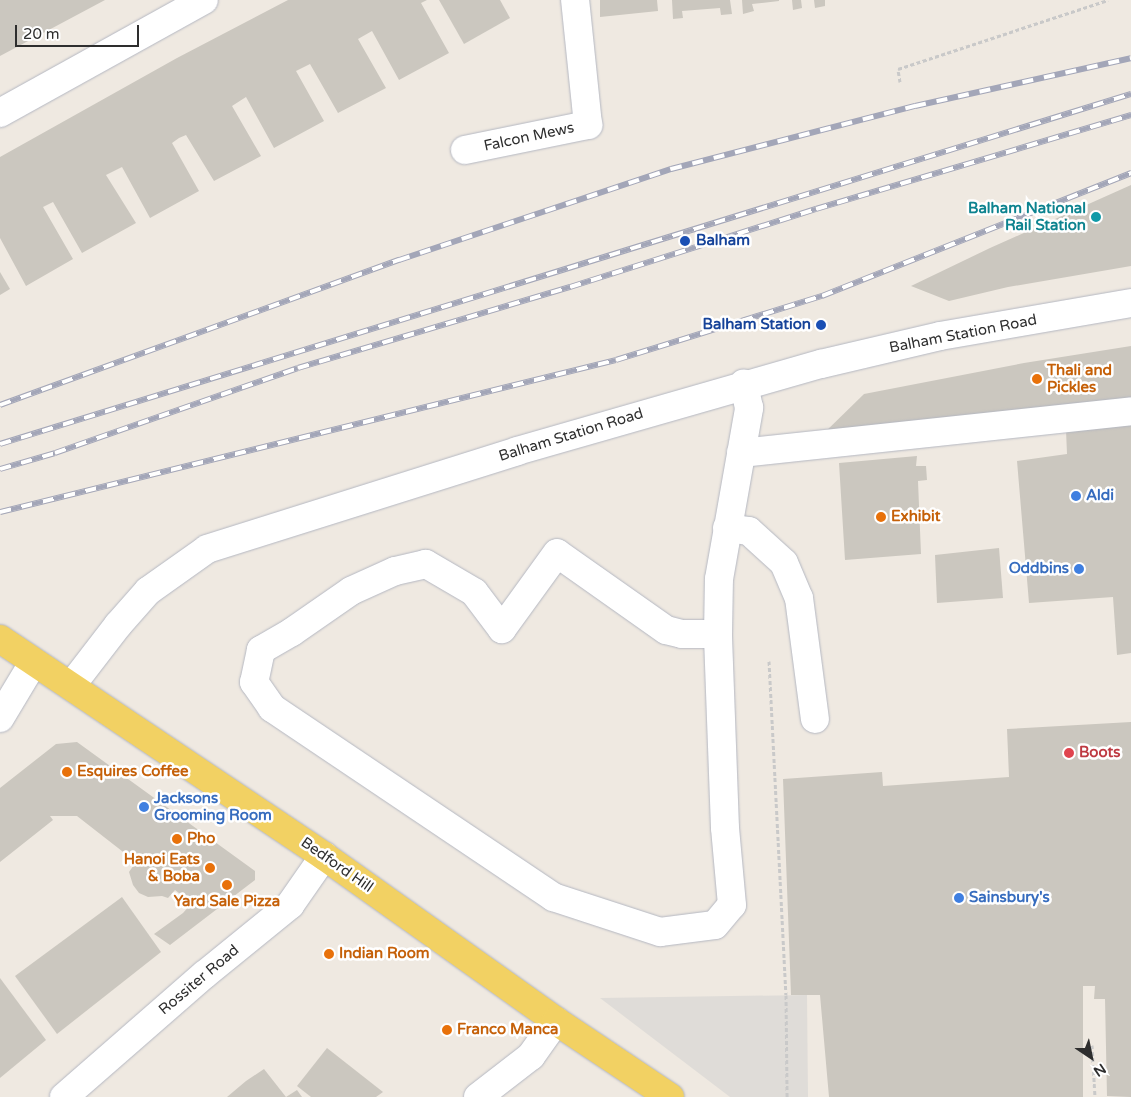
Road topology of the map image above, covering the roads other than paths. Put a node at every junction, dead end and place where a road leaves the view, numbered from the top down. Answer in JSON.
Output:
{"nodes":[{"id":1,"x":204,"y":0,"type":"edge"},
{"id":2,"x":575,"y":0,"type":"edge"},
{"id":3,"x":0,"y":113,"type":"edge"},
{"id":4,"x":464,"y":150,"type":"dead end"},
{"id":5,"x":1131,"y":303,"type":"edge"},
{"id":6,"x":744,"y":384,"type":"junction"},
{"id":7,"x":1131,"y":411,"type":"edge"},
{"id":8,"x":741,"y":453,"type":"junction"},
{"id":9,"x":727,"y":528,"type":"junction"},
{"id":10,"x":718,"y":634,"type":"junction"},
{"id":11,"x":0,"y":639,"type":"edge"},
{"id":12,"x":34,"y":663,"type":"junction"},
{"id":13,"x":71,"y":686,"type":"junction"},
{"id":14,"x":0,"y":718,"type":"edge"},
{"id":15,"x":815,"y":719,"type":"dead end"},
{"id":16,"x":324,"y":856,"type":"junction"},
{"id":17,"x":556,"y":1021,"type":"junction"},
{"id":18,"x":64,"y":1097,"type":"edge"},
{"id":19,"x":478,"y":1097,"type":"edge"},
{"id":20,"x":670,"y":1097,"type":"edge"}],
"edges":[{"from":1,"to":3,"type":"street"},
{"from":2,"to":4,"type":"street","name":"Falcon Mews"},
{"from":5,"to":6,"type":"street","name":"Balham Station Road"},
{"from":6,"to":8,"type":"street"},
{"from":6,"to":13,"type":"street","name":"Balham Station Road"},
{"from":7,"to":8,"type":"street"},
{"from":8,"to":9,"type":"street"},
{"from":9,"to":10,"type":"street"},
{"from":9,"to":15,"type":"street"},
{"from":10,"to":10,"type":"street"},
{"from":11,"to":12,"type":"main road","name":"Bedford Hill"},
{"from":12,"to":13,"type":"main road","name":"Bedford Hill"},
{"from":12,"to":14,"type":"street"},
{"from":13,"to":16,"type":"main road","name":"Bedford Hill"},
{"from":16,"to":17,"type":"main road","name":"Bedford Hill"},
{"from":16,"to":18,"type":"street","name":"Rossiter Road"},
{"from":17,"to":19,"type":"street"},
{"from":17,"to":20,"type":"main road","name":"Bedford Hill"}]}
